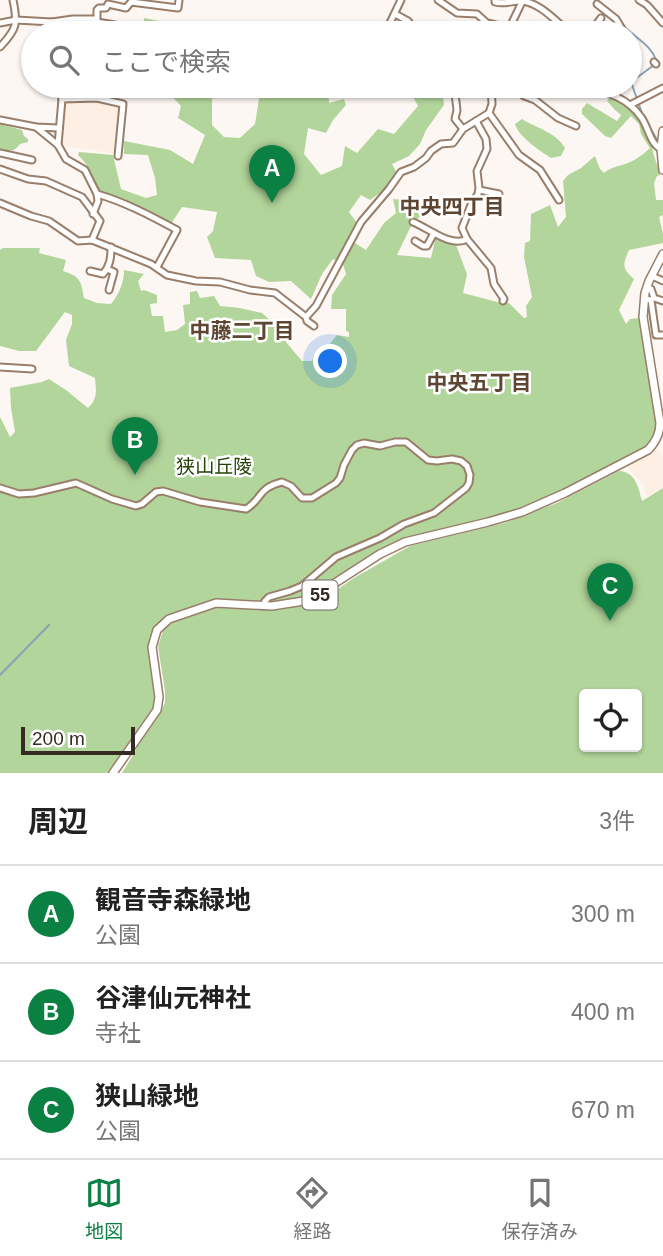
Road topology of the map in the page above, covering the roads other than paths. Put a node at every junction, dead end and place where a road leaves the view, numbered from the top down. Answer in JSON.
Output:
{"nodes":[{"id":1,"x":12,"y":0,"type":"edge"},
{"id":2,"x":178,"y":0,"type":"edge"},
{"id":3,"x":401,"y":0,"type":"edge"},
{"id":4,"x":438,"y":0,"type":"edge"},
{"id":5,"x":495,"y":0,"type":"edge"},
{"id":6,"x":639,"y":0,"type":"edge"},
{"id":7,"x":523,"y":1,"type":"edge"},
{"id":8,"x":108,"y":2,"type":"edge"},
{"id":9,"x":597,"y":4,"type":"dead end"},
{"id":10,"x":395,"y":15,"type":"junction"},
{"id":11,"x":601,"y":18,"type":"dead end"},
{"id":12,"x":16,"y":20,"type":"junction"},
{"id":13,"x":97,"y":20,"type":"junction"},
{"id":14,"x":34,"y":21,"type":"edge"},
{"id":15,"x":59,"y":21,"type":"edge"},
{"id":16,"x":101,"y":21,"type":"edge"},
{"id":17,"x":391,"y":21,"type":"edge"},
{"id":18,"x":408,"y":21,"type":"edge"},
{"id":19,"x":485,"y":21,"type":"edge"},
{"id":20,"x":513,"y":21,"type":"edge"},
{"id":21,"x":557,"y":21,"type":"edge"},
{"id":22,"x":599,"y":21,"type":"edge"},
{"id":23,"x":618,"y":21,"type":"edge"},
{"id":24,"x":0,"y":23,"type":"edge"},
{"id":25,"x":663,"y":23,"type":"edge"},
{"id":26,"x":0,"y":47,"type":"edge"},
{"id":27,"x":663,"y":88,"type":"edge"},
{"id":28,"x":97,"y":98,"type":"joint"},
{"id":29,"x":456,"y":98,"type":"edge"},
{"id":30,"x":492,"y":98,"type":"edge"},
{"id":31,"x":530,"y":98,"type":"edge"},
{"id":32,"x":621,"y":98,"type":"edge"},
{"id":33,"x":62,"y":99,"type":"joint"},
{"id":34,"x":630,"y":105,"type":"junction"},
{"id":35,"x":489,"y":113,"type":"junction"},
{"id":36,"x":0,"y":120,"type":"edge"},
{"id":37,"x":476,"y":121,"type":"junction"},
{"id":38,"x":36,"y":127,"type":"junction"},
{"id":39,"x":576,"y":127,"type":"dead end"},
{"id":40,"x":58,"y":128,"type":"junction"},
{"id":41,"x":463,"y":129,"type":"junction"},
{"id":42,"x":663,"y":131,"type":"edge"},
{"id":43,"x":58,"y":145,"type":"junction"},
{"id":44,"x":660,"y":149,"type":"junction"},
{"id":45,"x":0,"y":153,"type":"edge"},
{"id":46,"x":118,"y":156,"type":"dead end"},
{"id":47,"x":32,"y":160,"type":"dead end"},
{"id":48,"x":0,"y":169,"type":"edge"},
{"id":49,"x":663,"y":170,"type":"edge"},
{"id":50,"x":479,"y":190,"type":"junction"},
{"id":51,"x":97,"y":194,"type":"junction"},
{"id":52,"x":499,"y":194,"type":"dead end"},
{"id":53,"x":559,"y":200,"type":"dead end"},
{"id":54,"x":0,"y":203,"type":"edge"},
{"id":55,"x":93,"y":214,"type":"junction"},
{"id":56,"x":413,"y":222,"type":"dead end"},
{"id":57,"x":434,"y":233,"type":"junction"},
{"id":58,"x":467,"y":239,"type":"junction"},
{"id":59,"x":92,"y":240,"type":"junction"},
{"id":60,"x":415,"y":242,"type":"dead end"},
{"id":61,"x":111,"y":247,"type":"junction"},
{"id":62,"x":662,"y":257,"type":"edge"},
{"id":63,"x":157,"y":267,"type":"junction"},
{"id":64,"x":107,"y":270,"type":"junction"},
{"id":65,"x":90,"y":271,"type":"dead end"},
{"id":66,"x":652,"y":276,"type":"junction"},
{"id":67,"x":663,"y":281,"type":"edge"},
{"id":68,"x":647,"y":287,"type":"junction"},
{"id":69,"x":109,"y":290,"type":"dead end"},
{"id":70,"x":645,"y":299,"type":"junction"},
{"id":71,"x":503,"y":301,"type":"dead end"},
{"id":72,"x":663,"y":301,"type":"edge"},
{"id":73,"x":306,"y":317,"type":"junction"},
{"id":74,"x":314,"y":326,"type":"dead end"},
{"id":75,"x":660,"y":335,"type":"edge"},
{"id":76,"x":647,"y":345,"type":"junction"},
{"id":77,"x":0,"y":367,"type":"edge"},
{"id":78,"x":32,"y":369,"type":"dead end"},
{"id":79,"x":662,"y":432,"type":"edge"},
{"id":80,"x":0,"y":488,"type":"edge"},
{"id":81,"x":263,"y":606,"type":"junction"},
{"id":82,"x":113,"y":773,"type":"edge"}],
"edges":[{"from":1,"to":12,"type":"street"},
{"from":2,"to":8,"type":"street"},
{"from":3,"to":10,"type":"street"},
{"from":4,"to":19,"type":"street"},
{"from":5,"to":7,"type":"street"},
{"from":6,"to":25,"type":"street"},
{"from":7,"to":20,"type":"street"},
{"from":7,"to":21,"type":"street"},
{"from":8,"to":13,"type":"street"},
{"from":9,"to":23,"type":"street"},
{"from":10,"to":17,"type":"street"},
{"from":10,"to":18,"type":"street"},
{"from":11,"to":22,"type":"street"},
{"from":12,"to":14,"type":"street"},
{"from":12,"to":24,"type":"street"},
{"from":12,"to":26,"type":"street"},
{"from":13,"to":15,"type":"street"},
{"from":13,"to":16,"type":"street"},
{"from":27,"to":34,"type":"street"},
{"from":28,"to":33,"type":"street"},
{"from":28,"to":46,"type":"street"},
{"from":29,"to":41,"type":"street"},
{"from":30,"to":35,"type":"street"},
{"from":31,"to":39,"type":"street"},
{"from":32,"to":34,"type":"street"},
{"from":33,"to":40,"type":"street"},
{"from":34,"to":44,"type":"street"},
{"from":35,"to":37,"type":"street"},
{"from":35,"to":53,"type":"street"},
{"from":36,"to":38,"type":"street"},
{"from":37,"to":41,"type":"street"},
{"from":37,"to":50,"type":"street"},
{"from":38,"to":40,"type":"street"},
{"from":38,"to":43,"type":"street"},
{"from":40,"to":43,"type":"street"},
{"from":41,"to":73,"type":"street"},
{"from":42,"to":44,"type":"main road"},
{"from":43,"to":51,"type":"street"},
{"from":44,"to":49,"type":"main road"},
{"from":45,"to":47,"type":"street"},
{"from":48,"to":55,"type":"street"},
{"from":50,"to":52,"type":"street"},
{"from":50,"to":58,"type":"street"},
{"from":51,"to":55,"type":"street"},
{"from":51,"to":63,"type":"street"},
{"from":54,"to":59,"type":"street"},
{"from":55,"to":59,"type":"street"},
{"from":56,"to":57,"type":"street"},
{"from":57,"to":58,"type":"street"},
{"from":57,"to":60,"type":"street"},
{"from":58,"to":71,"type":"street"},
{"from":59,"to":61,"type":"street"},
{"from":61,"to":63,"type":"street"},
{"from":61,"to":64,"type":"street"},
{"from":62,"to":66,"type":"main road","number":"55"},
{"from":63,"to":73,"type":"street"},
{"from":64,"to":65,"type":"street"},
{"from":64,"to":69,"type":"street"},
{"from":66,"to":67,"type":"street"},
{"from":66,"to":68,"type":"main road","number":"55"},
{"from":68,"to":70,"type":"main road","number":"55"},
{"from":68,"to":72,"type":"street"},
{"from":70,"to":75,"type":"street"},
{"from":70,"to":76,"type":"main road","number":"55"},
{"from":73,"to":74,"type":"street"},
{"from":75,"to":76,"type":"street"},
{"from":76,"to":79,"type":"main road","number":"55"},
{"from":77,"to":78,"type":"street"},
{"from":79,"to":81,"type":"main road","number":"55"},
{"from":80,"to":81,"type":"street"},
{"from":81,"to":82,"type":"main road","number":"55"}]}
